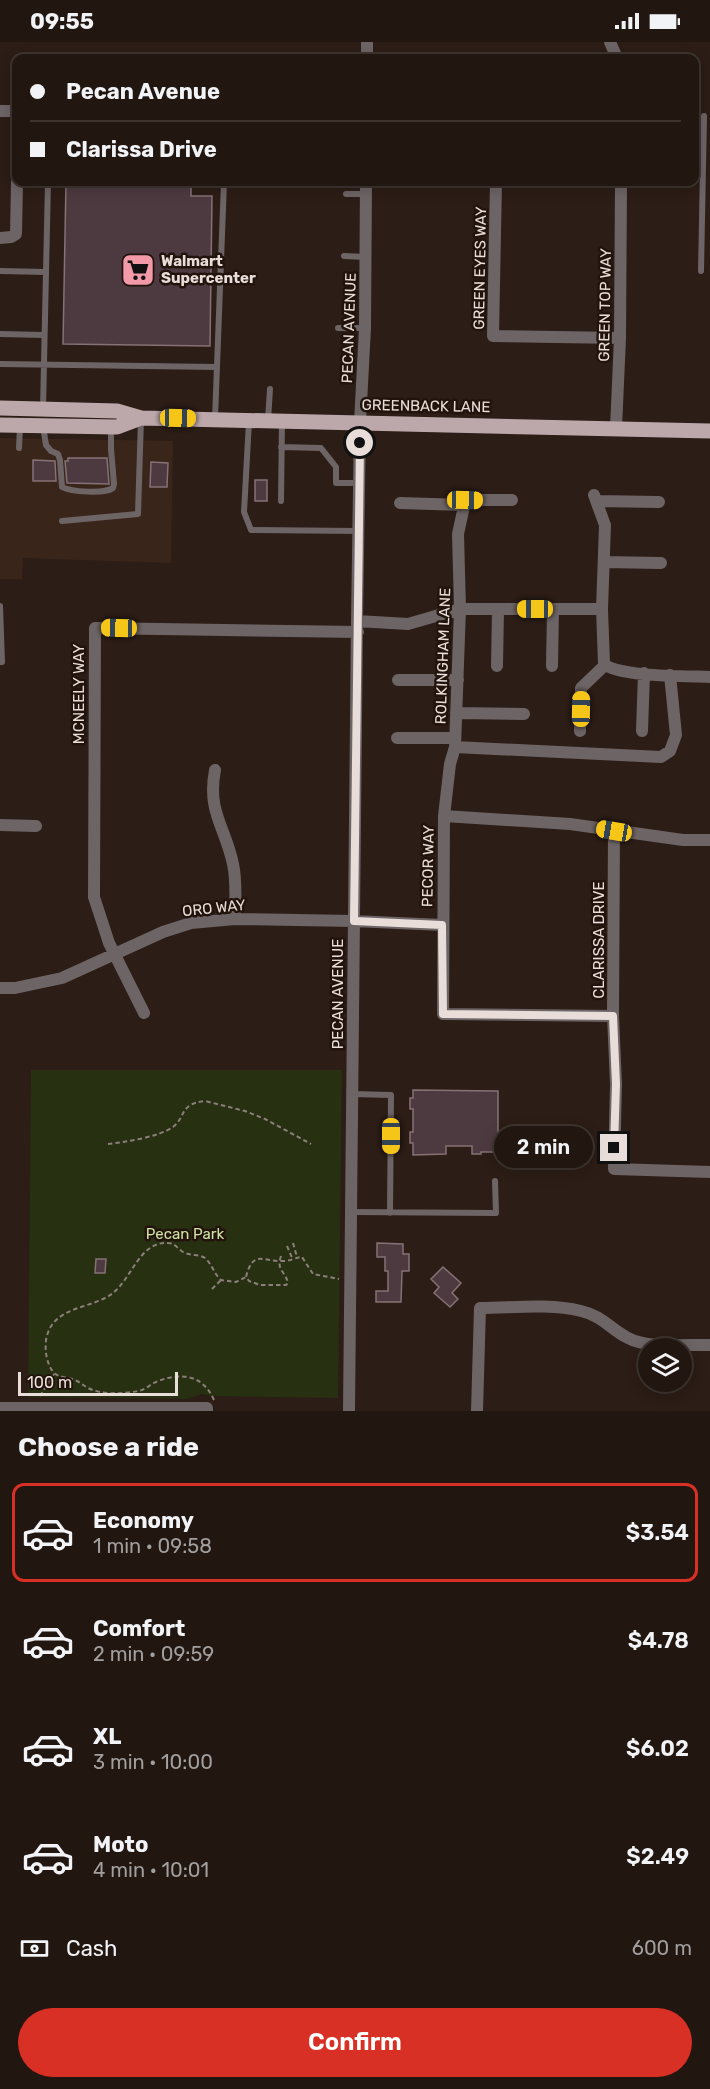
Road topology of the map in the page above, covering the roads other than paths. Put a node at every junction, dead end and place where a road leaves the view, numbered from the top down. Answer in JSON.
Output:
{"nodes":[{"id":1,"x":704,"y":116,"type":"dead end"},
{"id":2,"x":16,"y":186,"type":"edge"},
{"id":3,"x":48,"y":186,"type":"edge"},
{"id":4,"x":224,"y":186,"type":"edge"},
{"id":5,"x":496,"y":186,"type":"edge"},
{"id":6,"x":621,"y":186,"type":"edge"},
{"id":7,"x":366,"y":188,"type":"edge"},
{"id":8,"x":346,"y":194,"type":"dead end"},
{"id":9,"x":0,"y":238,"type":"edge"},
{"id":10,"x":344,"y":256,"type":"dead end"},
{"id":11,"x":366,"y":257,"type":"junction"},
{"id":12,"x":0,"y":271,"type":"edge"},
{"id":13,"x":701,"y":271,"type":"dead end"},
{"id":14,"x":46,"y":272,"type":"junction"},
{"id":15,"x":339,"y":328,"type":"dead end"},
{"id":16,"x":365,"y":328,"type":"junction"},
{"id":17,"x":0,"y":334,"type":"edge"},
{"id":18,"x":44,"y":335,"type":"junction"},
{"id":19,"x":620,"y":338,"type":"junction"},
{"id":20,"x":0,"y":364,"type":"edge"},
{"id":21,"x":43,"y":364,"type":"junction"},
{"id":22,"x":216,"y":367,"type":"junction"},
{"id":23,"x":270,"y":389,"type":"dead end"},
{"id":24,"x":0,"y":408,"type":"edge"},
{"id":25,"x":43,"y":409,"type":"junction"},
{"id":26,"x":87,"y":410,"type":"junction"},
{"id":27,"x":111,"y":411,"type":"junction"},
{"id":28,"x":141,"y":418,"type":"junction"},
{"id":29,"x":215,"y":419,"type":"junction"},
{"id":30,"x":249,"y":420,"type":"junction"},
{"id":31,"x":275,"y":421,"type":"junction"},
{"id":32,"x":360,"y":422,"type":"junction"},
{"id":33,"x":10,"y":425,"type":"edge"},
{"id":34,"x":42,"y":426,"type":"junction"},
{"id":35,"x":111,"y":427,"type":"junction"},
{"id":36,"x":616,"y":428,"type":"junction"},
{"id":37,"x":710,"y":430,"type":"edge"},
{"id":38,"x":282,"y":447,"type":"junction"},
{"id":39,"x":19,"y":448,"type":"dead end"},
{"id":40,"x":360,"y":483,"type":"junction"},
{"id":41,"x":465,"y":500,"type":"junction"},
{"id":42,"x":512,"y":500,"type":"dead end"},
{"id":43,"x":281,"y":501,"type":"dead end"},
{"id":44,"x":659,"y":502,"type":"dead end"},
{"id":45,"x":400,"y":503,"type":"dead end"},
{"id":46,"x":62,"y":521,"type":"dead end"},
{"id":47,"x":359,"y":531,"type":"junction"},
{"id":48,"x":604,"y":562,"type":"junction"},
{"id":49,"x":661,"y":563,"type":"dead end"},
{"id":50,"x":0,"y":606,"type":"edge"},
{"id":51,"x":460,"y":609,"type":"junction"},
{"id":52,"x":498,"y":609,"type":"junction"},
{"id":53,"x":553,"y":609,"type":"junction"},
{"id":54,"x":602,"y":609,"type":"junction"},
{"id":55,"x":357,"y":626,"type":"junction"},
{"id":56,"x":0,"y":662,"type":"edge"},
{"id":57,"x":605,"y":665,"type":"junction"},
{"id":58,"x":497,"y":666,"type":"dead end"},
{"id":59,"x":552,"y":666,"type":"dead end"},
{"id":60,"x":644,"y":673,"type":"junction"},
{"id":61,"x":670,"y":675,"type":"junction"},
{"id":62,"x":710,"y":676,"type":"edge"},
{"id":63,"x":398,"y":680,"type":"dead end"},
{"id":64,"x":458,"y":680,"type":"junction"},
{"id":65,"x":456,"y":713,"type":"junction"},
{"id":66,"x":524,"y":714,"type":"dead end"},
{"id":67,"x":580,"y":731,"type":"dead end"},
{"id":68,"x":642,"y":731,"type":"dead end"},
{"id":69,"x":397,"y":738,"type":"dead end"},
{"id":70,"x":455,"y":743,"type":"junction"},
{"id":71,"x":215,"y":770,"type":"dead end"},
{"id":72,"x":444,"y":816,"type":"junction"},
{"id":73,"x":0,"y":825,"type":"edge"},
{"id":74,"x":36,"y":826,"type":"dead end"},
{"id":75,"x":614,"y":831,"type":"junction"},
{"id":76,"x":710,"y":840,"type":"edge"},
{"id":77,"x":235,"y":919,"type":"junction"},
{"id":78,"x":354,"y":921,"type":"junction"},
{"id":79,"x":442,"y":925,"type":"junction"},
{"id":80,"x":115,"y":955,"type":"junction"},
{"id":81,"x":0,"y":988,"type":"edge"},
{"id":82,"x":144,"y":1013,"type":"dead end"},
{"id":83,"x":613,"y":1016,"type":"junction"},
{"id":84,"x":352,"y":1094,"type":"junction"},
{"id":85,"x":710,"y":1172,"type":"edge"},
{"id":86,"x":495,"y":1181,"type":"dead end"},
{"id":87,"x":351,"y":1212,"type":"junction"},
{"id":88,"x":390,"y":1213,"type":"junction"},
{"id":89,"x":710,"y":1345,"type":"edge"},
{"id":90,"x":0,"y":1408,"type":"edge"},
{"id":91,"x":207,"y":1410,"type":"edge"},
{"id":92,"x":349,"y":1411,"type":"edge"},
{"id":93,"x":477,"y":1411,"type":"edge"}],
"edges":[{"from":1,"to":13,"type":"lane"},
{"from":2,"to":9,"type":"street"},
{"from":3,"to":14,"type":"lane"},
{"from":4,"to":22,"type":"lane"},
{"from":5,"to":19,"type":"street","name":"GREEN EYES WAY"},
{"from":6,"to":19,"type":"street","name":"GREEN TOP WAY"},
{"from":7,"to":8,"type":"lane"},
{"from":7,"to":11,"type":"street","name":"PECAN AVENUE"},
{"from":10,"to":11,"type":"lane"},
{"from":11,"to":16,"type":"street","name":"PECAN AVENUE"},
{"from":12,"to":14,"type":"lane"},
{"from":14,"to":18,"type":"lane"},
{"from":15,"to":16,"type":"lane"},
{"from":16,"to":32,"type":"street","name":"PECAN AVENUE"},
{"from":17,"to":18,"type":"lane"},
{"from":18,"to":21,"type":"lane"},
{"from":19,"to":36,"type":"street","name":"GREEN TOP WAY"},
{"from":20,"to":21,"type":"lane"},
{"from":21,"to":22,"type":"lane"},
{"from":21,"to":25,"type":"lane"},
{"from":22,"to":29,"type":"lane"},
{"from":23,"to":31,"type":"lane"},
{"from":24,"to":25,"type":"main road","name":"GREENBACK LANE"},
{"from":25,"to":26,"type":"main road","name":"GREENBACK LANE"},
{"from":25,"to":33,"type":"main road"},
{"from":26,"to":27,"type":"main road","name":"GREENBACK LANE"},
{"from":26,"to":34,"type":"main road"},
{"from":27,"to":28,"type":"main road","name":"GREENBACK LANE"},
{"from":27,"to":35,"type":"lane"},
{"from":28,"to":29,"type":"main road","name":"GREENBACK LANE"},
{"from":28,"to":35,"type":"main road","name":"GREENBACK LANE"},
{"from":28,"to":46,"type":"lane"},
{"from":29,"to":30,"type":"main road","name":"GREENBACK LANE"},
{"from":30,"to":31,"type":"main road","name":"GREENBACK LANE"},
{"from":30,"to":47,"type":"lane"},
{"from":31,"to":32,"type":"main road","name":"GREENBACK LANE"},
{"from":31,"to":38,"type":"lane"},
{"from":32,"to":36,"type":"main road","name":"GREENBACK LANE"},
{"from":32,"to":40,"type":"street","name":"PECAN AVENUE"},
{"from":33,"to":34,"type":"main road","name":"GREENBACK LANE"},
{"from":33,"to":39,"type":"lane"},
{"from":34,"to":35,"type":"main road","name":"GREENBACK LANE"},
{"from":34,"to":35,"type":"lane"},
{"from":36,"to":37,"type":"main road","name":"GREENBACK LANE"},
{"from":38,"to":40,"type":"lane"},
{"from":38,"to":43,"type":"lane"},
{"from":40,"to":47,"type":"street","name":"PECAN AVENUE"},
{"from":41,"to":42,"type":"street"},
{"from":41,"to":45,"type":"street"},
{"from":41,"to":51,"type":"street","name":"ROLKINGHAM LANE"},
{"from":44,"to":48,"type":"street"},
{"from":47,"to":55,"type":"street","name":"PECAN AVENUE"},
{"from":48,"to":49,"type":"street"},
{"from":48,"to":54,"type":"street"},
{"from":50,"to":56,"type":"lane"},
{"from":51,"to":52,"type":"street"},
{"from":51,"to":55,"type":"street"},
{"from":51,"to":64,"type":"street","name":"ROLKINGHAM LANE"},
{"from":52,"to":53,"type":"street"},
{"from":52,"to":58,"type":"street"},
{"from":53,"to":54,"type":"street"},
{"from":53,"to":59,"type":"street"},
{"from":54,"to":57,"type":"street"},
{"from":55,"to":78,"type":"street","name":"PECAN AVENUE"},
{"from":55,"to":80,"type":"street","name":"MCNEELY WAY"},
{"from":57,"to":60,"type":"street"},
{"from":57,"to":67,"type":"street"},
{"from":60,"to":61,"type":"street"},
{"from":60,"to":68,"type":"street"},
{"from":61,"to":62,"type":"street"},
{"from":61,"to":70,"type":"street"},
{"from":63,"to":64,"type":"street"},
{"from":64,"to":65,"type":"street","name":"ROLKINGHAM LANE"},
{"from":65,"to":66,"type":"street"},
{"from":65,"to":70,"type":"street","name":"ROLKINGHAM LANE"},
{"from":69,"to":70,"type":"street"},
{"from":70,"to":72,"type":"street","name":"ROLKINGHAM LANE"},
{"from":71,"to":77,"type":"street"},
{"from":72,"to":75,"type":"street","name":"PECOR WAY"},
{"from":72,"to":79,"type":"street","name":"PECOR WAY"},
{"from":73,"to":74,"type":"street"},
{"from":75,"to":76,"type":"street","name":"PECOR WAY"},
{"from":75,"to":83,"type":"street","name":"CLARISSA DRIVE"},
{"from":77,"to":78,"type":"street","name":"ORO WAY"},
{"from":77,"to":80,"type":"street","name":"ORO WAY"},
{"from":78,"to":79,"type":"street","name":"ORO WAY"},
{"from":78,"to":84,"type":"street","name":"PECAN AVENUE"},
{"from":79,"to":83,"type":"street","name":"PECOR WAY"},
{"from":80,"to":81,"type":"street","name":"ORO WAY"},
{"from":80,"to":82,"type":"street","name":"MCNEELY WAY"},
{"from":83,"to":85,"type":"street","name":"CLARISSA DRIVE"},
{"from":84,"to":87,"type":"street","name":"PECAN AVENUE"},
{"from":84,"to":88,"type":"lane"},
{"from":86,"to":88,"type":"lane"},
{"from":87,"to":88,"type":"lane"},
{"from":87,"to":92,"type":"street","name":"PECAN AVENUE"},
{"from":89,"to":93,"type":"street"},
{"from":90,"to":91,"type":"street"}]}
